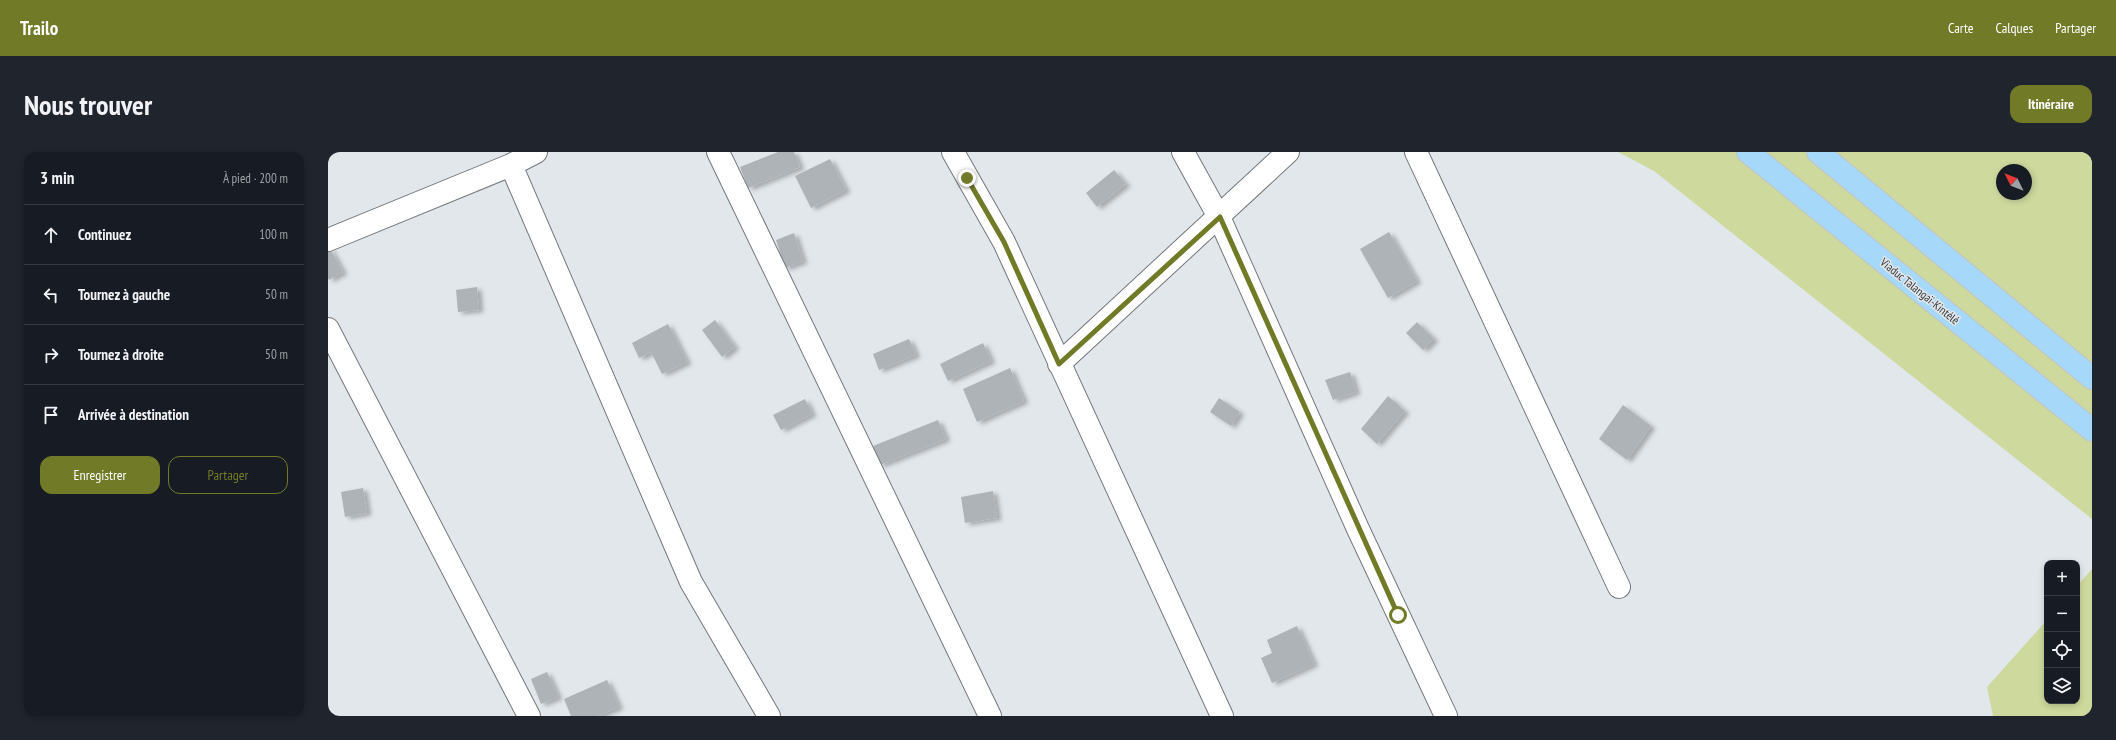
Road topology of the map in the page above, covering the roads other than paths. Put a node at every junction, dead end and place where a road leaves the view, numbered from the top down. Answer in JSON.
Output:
{"nodes":[{"id":1,"x":536,"y":152,"type":"edge"},
{"id":2,"x":718,"y":152,"type":"edge"},
{"id":3,"x":953,"y":152,"type":"edge"},
{"id":4,"x":1183,"y":152,"type":"edge"},
{"id":5,"x":1288,"y":152,"type":"edge"},
{"id":6,"x":1416,"y":152,"type":"edge"},
{"id":7,"x":1748,"y":152,"type":"edge"},
{"id":8,"x":1818,"y":152,"type":"edge"},
{"id":9,"x":511,"y":165,"type":"junction"},
{"id":10,"x":1220,"y":217,"type":"junction"},
{"id":11,"x":328,"y":240,"type":"edge"},
{"id":12,"x":328,"y":329,"type":"edge"},
{"id":13,"x":1059,"y":364,"type":"junction"},
{"id":14,"x":2092,"y":378,"type":"edge"},
{"id":15,"x":2092,"y":430,"type":"edge"},
{"id":16,"x":1619,"y":587,"type":"dead end"},
{"id":17,"x":528,"y":716,"type":"edge"},
{"id":18,"x":769,"y":716,"type":"edge"},
{"id":19,"x":990,"y":716,"type":"edge"},
{"id":20,"x":1222,"y":716,"type":"edge"},
{"id":21,"x":1446,"y":716,"type":"edge"}],
"edges":[{"from":1,"to":9,"type":"street"},
{"from":2,"to":19,"type":"street"},
{"from":3,"to":13,"type":"street"},
{"from":4,"to":10,"type":"street"},
{"from":5,"to":10,"type":"street"},
{"from":6,"to":16,"type":"street"},
{"from":7,"to":15,"type":"highway","name":"Viaduc Talangaï-Kintélé"},
{"from":8,"to":14,"type":"highway"},
{"from":9,"to":11,"type":"street"},
{"from":9,"to":18,"type":"street"},
{"from":10,"to":13,"type":"street"},
{"from":10,"to":21,"type":"street"},
{"from":12,"to":17,"type":"street"},
{"from":13,"to":20,"type":"street"}]}
